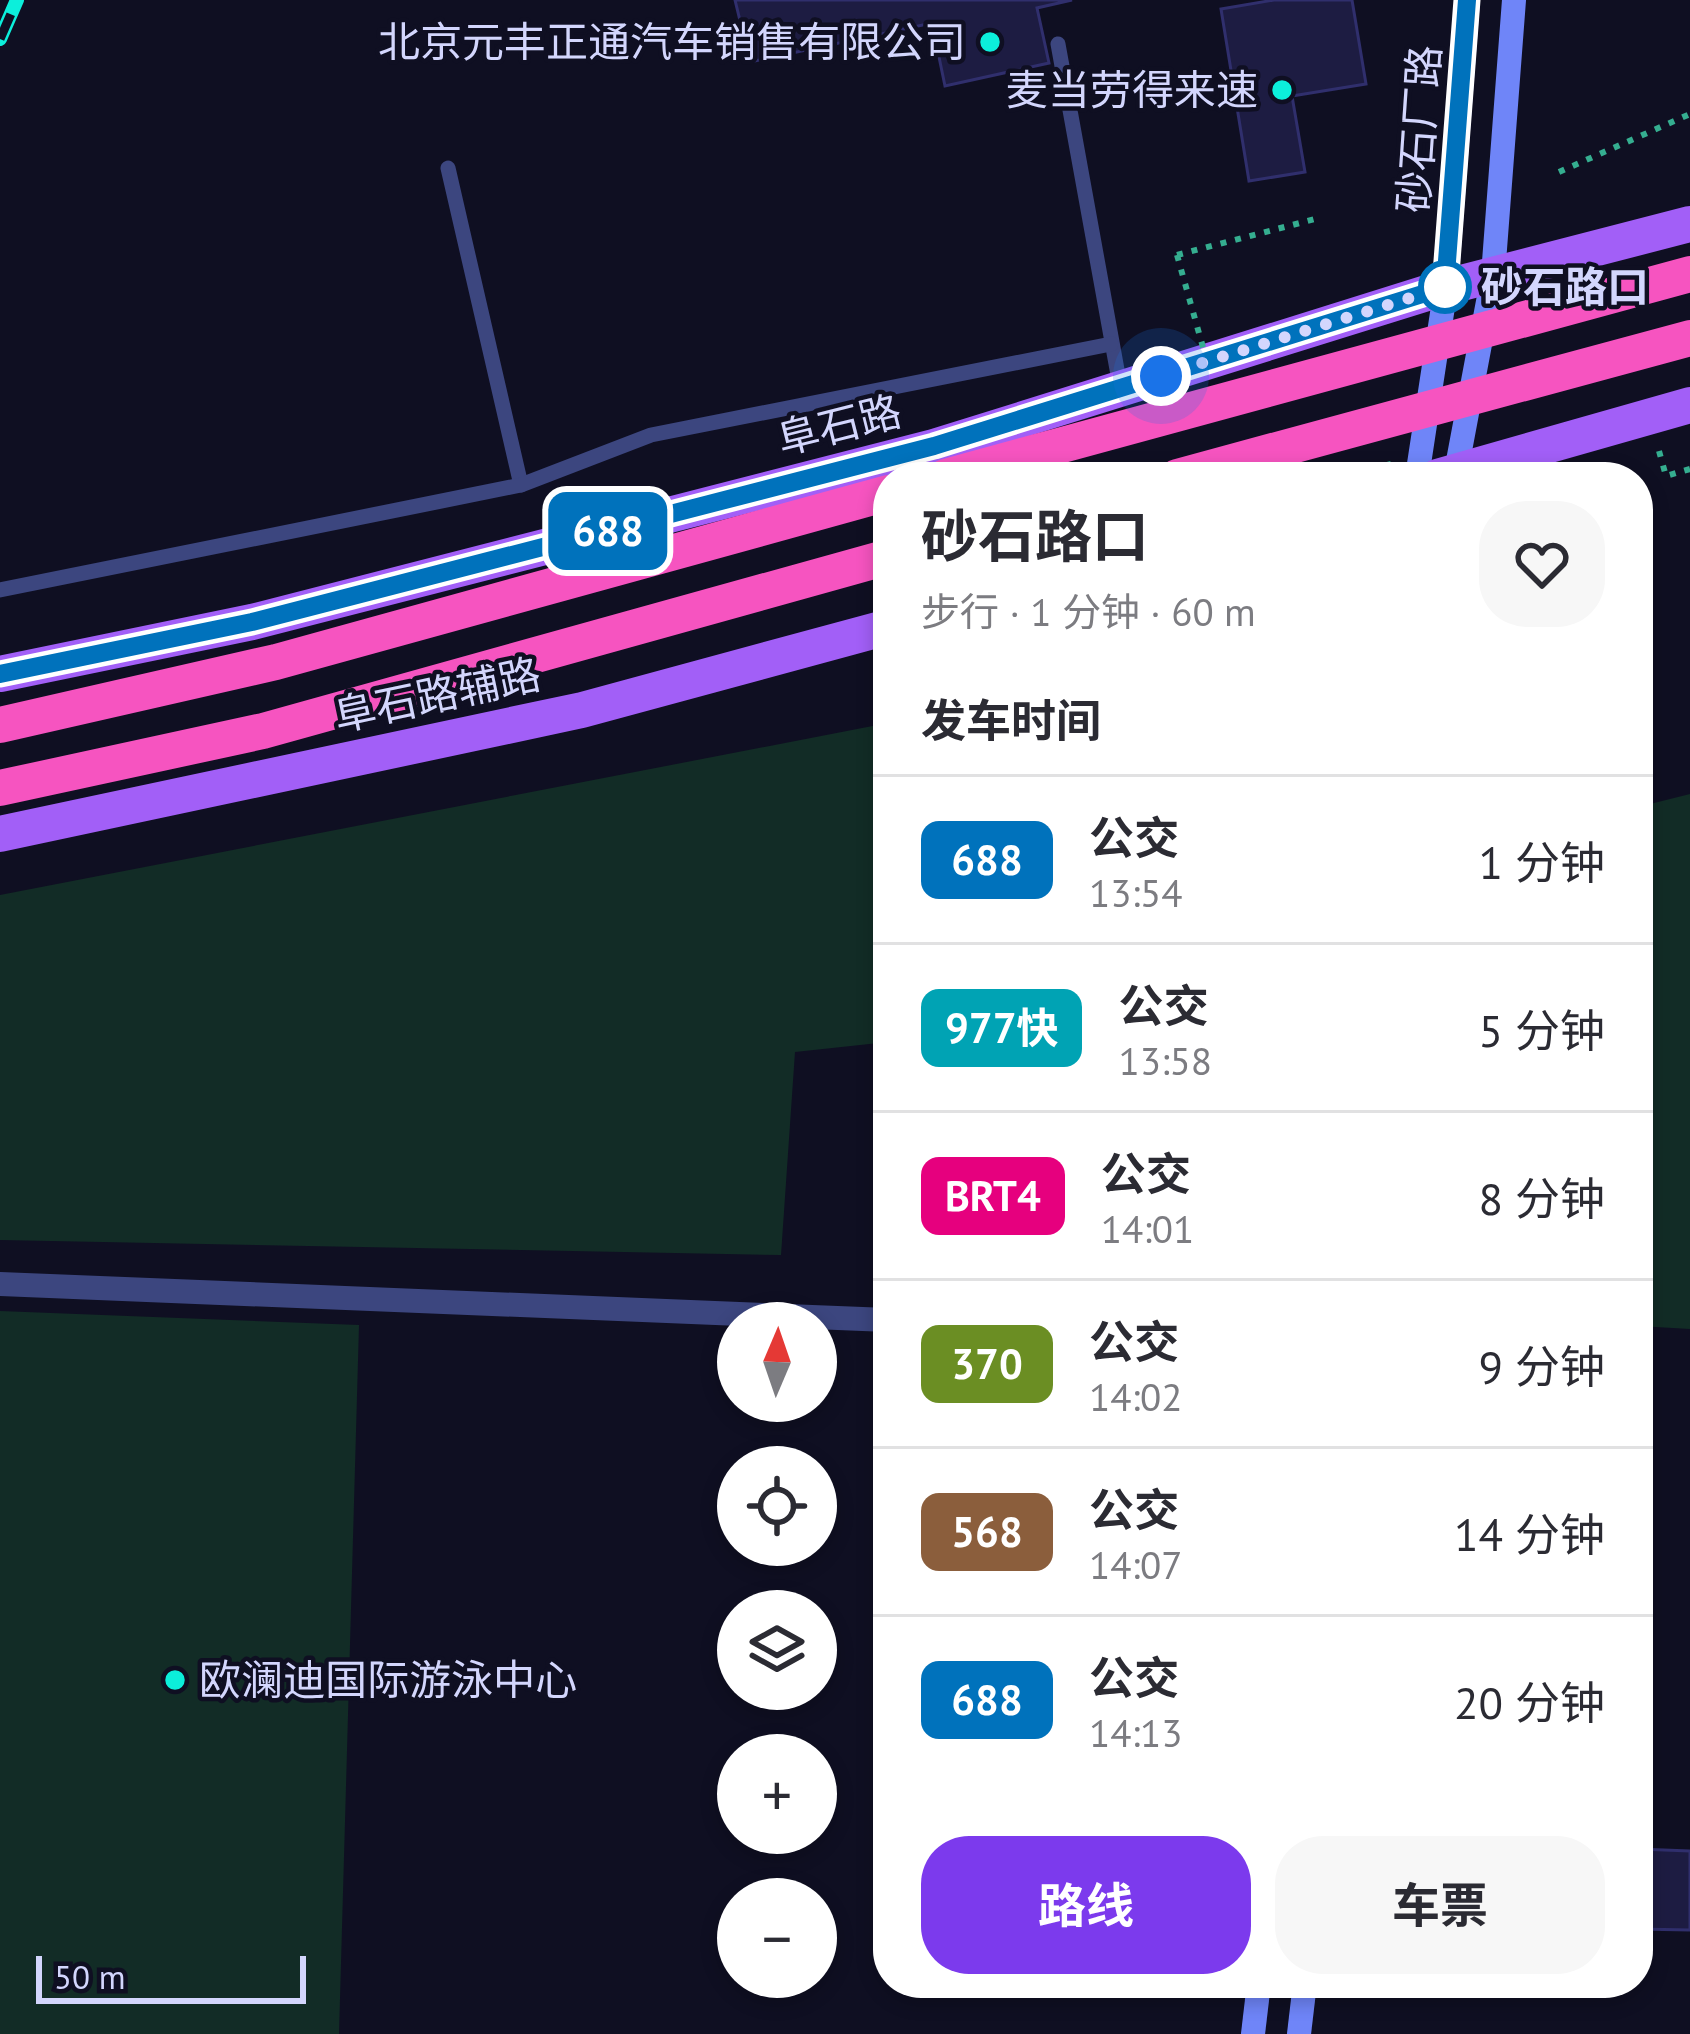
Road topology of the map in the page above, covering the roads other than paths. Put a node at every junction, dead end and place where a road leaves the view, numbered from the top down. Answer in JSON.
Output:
{"nodes":[{"id":1,"x":1468,"y":0,"type":"edge"},
{"id":2,"x":1514,"y":0,"type":"edge"},
{"id":3,"x":1058,"y":44,"type":"dead end"},
{"id":4,"x":448,"y":168,"type":"dead end"},
{"id":5,"x":1690,"y":224,"type":"edge"},
{"id":6,"x":1690,"y":274,"type":"edge"},
{"id":7,"x":1493,"y":275,"type":"junction"},
{"id":8,"x":1445,"y":287,"type":"junction"},
{"id":9,"x":1690,"y":338,"type":"edge"},
{"id":10,"x":1111,"y":344,"type":"junction"},
{"id":11,"x":1120,"y":389,"type":"junction"},
{"id":12,"x":1690,"y":405,"type":"edge"},
{"id":13,"x":1000,"y":462,"type":"edge"},
{"id":14,"x":1232,"y":462,"type":"edge"},
{"id":15,"x":1409,"y":462,"type":"edge"},
{"id":16,"x":1452,"y":462,"type":"edge"},
{"id":17,"x":1494,"y":462,"type":"edge"},
{"id":18,"x":521,"y":485,"type":"junction"},
{"id":19,"x":873,"y":497,"type":"edge"},
{"id":20,"x":873,"y":561,"type":"edge"},
{"id":21,"x":0,"y":590,"type":"edge"},
{"id":22,"x":873,"y":631,"type":"edge"},
{"id":23,"x":0,"y":674,"type":"edge"},
{"id":24,"x":0,"y":725,"type":"edge"},
{"id":25,"x":0,"y":788,"type":"edge"},
{"id":26,"x":0,"y":834,"type":"edge"},
{"id":27,"x":0,"y":1284,"type":"edge"},
{"id":28,"x":873,"y":1319,"type":"edge"},
{"id":29,"x":1257,"y":1998,"type":"edge"},
{"id":30,"x":1304,"y":1998,"type":"edge"},
{"id":31,"x":1253,"y":2034,"type":"edge"},
{"id":32,"x":1300,"y":2034,"type":"edge"}],
"edges":[{"from":1,"to":8,"type":"street","name":"砂石厂路"},
{"from":2,"to":7,"type":"street","name":"砂石厂路"},
{"from":3,"to":10,"type":"lane"},
{"from":4,"to":18,"type":"lane"},
{"from":5,"to":7,"type":"main road","name":"阜石路"},
{"from":6,"to":13,"type":"highway","name":"阜石路","bridge":true},
{"from":7,"to":8,"type":"main road","name":"阜石路"},
{"from":7,"to":16,"type":"street","name":"砂石厂路"},
{"from":8,"to":11,"type":"main road","name":"阜石路"},
{"from":8,"to":15,"type":"street","name":"砂石厂路"},
{"from":9,"to":14,"type":"highway","bridge":true},
{"from":10,"to":11,"type":"lane"},
{"from":10,"to":18,"type":"lane"},
{"from":11,"to":23,"type":"main road","name":"阜石路"},
{"from":12,"to":17,"type":"main road"},
{"from":18,"to":21,"type":"lane"},
{"from":19,"to":24,"type":"highway","name":"阜石路"},
{"from":20,"to":25,"type":"highway"},
{"from":22,"to":26,"type":"main road","name":"阜石路辅路"},
{"from":27,"to":28,"type":"street"},
{"from":29,"to":31,"type":"street"},
{"from":30,"to":32,"type":"street"}]}
